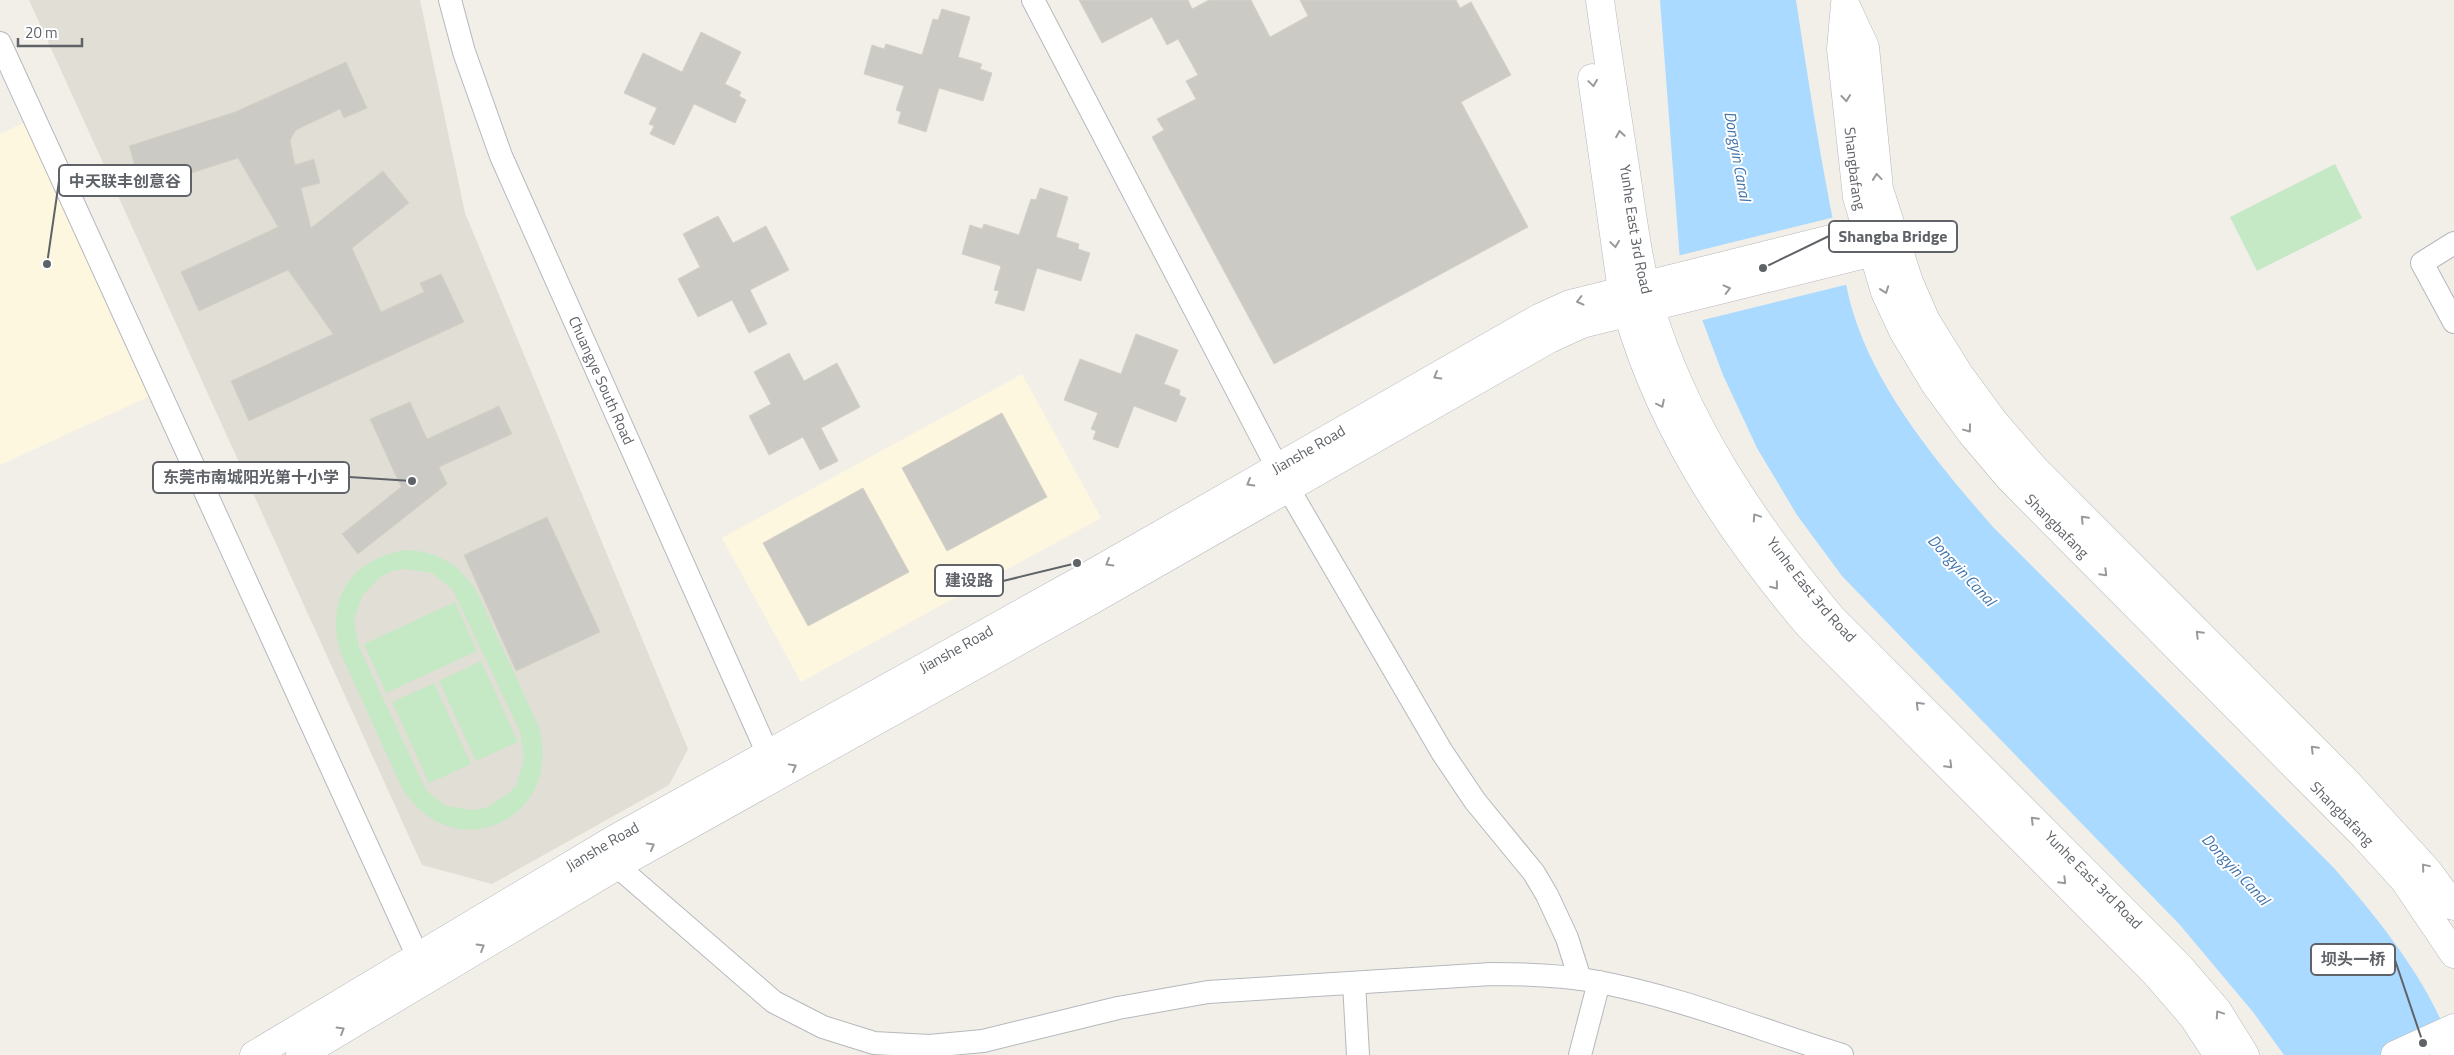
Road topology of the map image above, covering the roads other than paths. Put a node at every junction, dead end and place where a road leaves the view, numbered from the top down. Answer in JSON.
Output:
{"nodes":[{"id":1,"x":450,"y":0,"type":"edge"},
{"id":2,"x":1033,"y":0,"type":"edge"},
{"id":3,"x":1581,"y":0,"type":"edge"},
{"id":4,"x":1600,"y":0,"type":"edge"},
{"id":5,"x":1845,"y":2,"type":"edge"},
{"id":6,"x":0,"y":43,"type":"edge"},
{"id":7,"x":1871,"y":241,"type":"junction"},
{"id":8,"x":2454,"y":243,"type":"edge"},
{"id":9,"x":1637,"y":300,"type":"junction"},
{"id":10,"x":2454,"y":322,"type":"edge"},
{"id":11,"x":1283,"y":478,"type":"junction"},
{"id":12,"x":768,"y":754,"type":"junction"},
{"id":13,"x":617,"y":866,"type":"junction"},
{"id":14,"x":2454,"y":906,"type":"edge"},
{"id":15,"x":2454,"y":954,"type":"edge"},
{"id":16,"x":418,"y":957,"type":"junction"},
{"id":17,"x":1589,"y":981,"type":"junction"},
{"id":18,"x":1354,"y":982,"type":"junction"},
{"id":19,"x":2450,"y":1041,"type":"edge"},
{"id":20,"x":254,"y":1055,"type":"edge"},
{"id":21,"x":300,"y":1055,"type":"edge"},
{"id":22,"x":1358,"y":1055,"type":"edge"},
{"id":23,"x":1580,"y":1055,"type":"edge"},
{"id":24,"x":1842,"y":1055,"type":"edge"},
{"id":25,"x":2218,"y":1055,"type":"edge"},
{"id":26,"x":2245,"y":1055,"type":"edge"},
{"id":27,"x":2395,"y":1055,"type":"edge"}],
"edges":[{"from":1,"to":12,"type":"street","name":"Chuangye South Road"},
{"from":2,"to":11,"type":"street"},
{"from":3,"to":9,"type":"street","name":"Yunhe East 3rd Road","one_way":true},
{"from":9,"to":4,"type":"street","name":"Yunhe East 3rd Road","one_way":true},
{"from":5,"to":7,"type":"street","name":"Shangbafang"},
{"from":6,"to":16,"type":"street"},
{"from":7,"to":9,"type":"street","name":"Jianshe Road"},
{"from":14,"to":7,"type":"street","name":"Shangbafang","one_way":true},
{"from":7,"to":15,"type":"street","name":"Shangbafang","one_way":true},
{"from":8,"to":10,"type":"street"},
{"from":9,"to":11,"type":"street","name":"Jianshe Road"},
{"from":9,"to":25,"type":"street","name":"Yunhe East 3rd Road","one_way":true},
{"from":26,"to":9,"type":"street","name":"Yunhe East 3rd Road","one_way":true},
{"from":11,"to":12,"type":"street","name":"Jianshe Road","one_way":true},
{"from":13,"to":11,"type":"street","name":"Jianshe Road","one_way":true},
{"from":11,"to":17,"type":"street"},
{"from":12,"to":16,"type":"street","name":"Jianshe Road"},
{"from":13,"to":18,"type":"street"},
{"from":21,"to":13,"type":"street","name":"Jianshe Road","one_way":true},
{"from":16,"to":20,"type":"street","name":"Jianshe Road"},
{"from":17,"to":18,"type":"street"},
{"from":17,"to":23,"type":"street"},
{"from":17,"to":24,"type":"street"},
{"from":18,"to":22,"type":"street"},
{"from":19,"to":27,"type":"street"}]}
